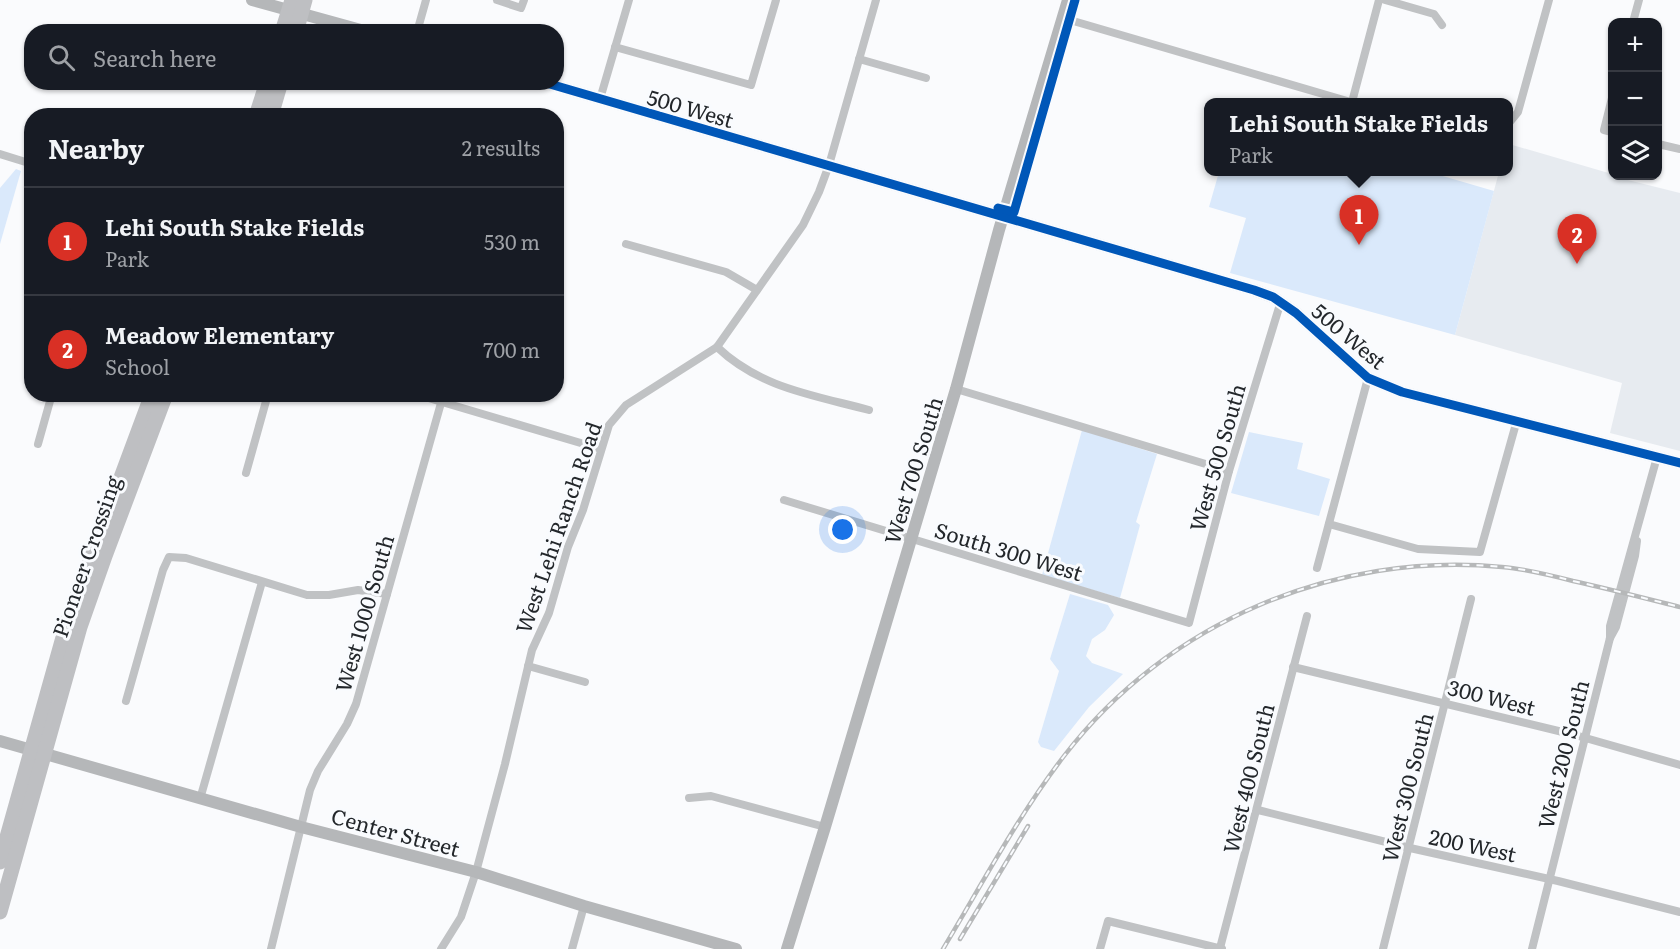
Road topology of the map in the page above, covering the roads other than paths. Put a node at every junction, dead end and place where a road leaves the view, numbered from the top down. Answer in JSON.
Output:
{"nodes":[{"id":1,"x":252,"y":0,"type":"edge"},
{"id":2,"x":426,"y":0,"type":"edge"},
{"id":3,"x":497,"y":0,"type":"edge"},
{"id":4,"x":629,"y":0,"type":"edge"},
{"id":5,"x":776,"y":0,"type":"edge"},
{"id":6,"x":876,"y":0,"type":"edge"},
{"id":7,"x":1068,"y":0,"type":"edge"},
{"id":8,"x":1379,"y":0,"type":"edge"},
{"id":9,"x":1385,"y":0,"type":"edge"},
{"id":10,"x":1549,"y":0,"type":"edge"},
{"id":11,"x":1639,"y":0,"type":"edge"},
{"id":12,"x":523,"y":4,"type":"edge"},
{"id":13,"x":297,"y":6,"type":"edge"},
{"id":14,"x":1063,"y":18,"type":"junction"},
{"id":15,"x":1634,"y":18,"type":"edge"},
{"id":16,"x":287,"y":24,"type":"edge"},
{"id":17,"x":296,"y":24,"type":"edge"},
{"id":18,"x":346,"y":24,"type":"edge"},
{"id":19,"x":419,"y":24,"type":"edge"},
{"id":20,"x":1442,"y":25,"type":"dead end"},
{"id":21,"x":615,"y":48,"type":"junction"},
{"id":22,"x":859,"y":59,"type":"junction"},
{"id":23,"x":926,"y":78,"type":"dead end"},
{"id":24,"x":564,"y":88,"type":"edge"},
{"id":25,"x":264,"y":90,"type":"edge"},
{"id":26,"x":279,"y":90,"type":"edge"},
{"id":27,"x":1339,"y":98,"type":"edge"},
{"id":28,"x":1354,"y":98,"type":"edge"},
{"id":29,"x":600,"y":99,"type":"junction"},
{"id":30,"x":259,"y":108,"type":"edge"},
{"id":31,"x":273,"y":108,"type":"edge"},
{"id":32,"x":1513,"y":118,"type":"edge"},
{"id":33,"x":1662,"y":145,"type":"edge"},
{"id":34,"x":1680,"y":149,"type":"edge"},
{"id":35,"x":0,"y":154,"type":"edge"},
{"id":36,"x":24,"y":162,"type":"edge"},
{"id":37,"x":829,"y":165,"type":"junction"},
{"id":38,"x":1004,"y":216,"type":"junction"},
{"id":39,"x":626,"y":244,"type":"dead end"},
{"id":40,"x":757,"y":290,"type":"junction"},
{"id":41,"x":1281,"y":302,"type":"junction"},
{"id":42,"x":717,"y":347,"type":"junction"},
{"id":43,"x":1368,"y":378,"type":"junction"},
{"id":44,"x":956,"y":389,"type":"junction"},
{"id":45,"x":50,"y":402,"type":"edge"},
{"id":46,"x":149,"y":402,"type":"edge"},
{"id":47,"x":163,"y":402,"type":"edge"},
{"id":48,"x":266,"y":402,"type":"edge"},
{"id":49,"x":438,"y":402,"type":"edge"},
{"id":50,"x":441,"y":403,"type":"junction"},
{"id":51,"x":869,"y":410,"type":"dead end"},
{"id":52,"x":1517,"y":420,"type":"junction"},
{"id":53,"x":38,"y":444,"type":"dead end"},
{"id":54,"x":601,"y":450,"type":"junction"},
{"id":55,"x":1657,"y":457,"type":"junction"},
{"id":56,"x":1680,"y":463,"type":"edge"},
{"id":57,"x":1229,"y":471,"type":"junction"},
{"id":58,"x":246,"y":473,"type":"dead end"},
{"id":59,"x":784,"y":500,"type":"dead end"},
{"id":60,"x":1329,"y":524,"type":"junction"},
{"id":61,"x":911,"y":539,"type":"junction"},
{"id":62,"x":1317,"y":568,"type":"dead end"},
{"id":63,"x":262,"y":582,"type":"junction"},
{"id":64,"x":387,"y":594,"type":"junction"},
{"id":65,"x":1471,"y":599,"type":"dead end"},
{"id":66,"x":1307,"y":616,"type":"dead end"},
{"id":67,"x":1189,"y":623,"type":"joint"},
{"id":68,"x":528,"y":666,"type":"junction"},
{"id":69,"x":1293,"y":667,"type":"junction"},
{"id":70,"x":585,"y":682,"type":"dead end"},
{"id":71,"x":126,"y":701,"type":"dead end"},
{"id":72,"x":1445,"y":703,"type":"junction"},
{"id":73,"x":44,"y":731,"type":"junction"},
{"id":74,"x":1585,"y":738,"type":"junction"},
{"id":75,"x":0,"y":741,"type":"edge"},
{"id":76,"x":38,"y":752,"type":"junction"},
{"id":77,"x":1680,"y":765,"type":"edge"},
{"id":78,"x":688,"y":798,"type":"dead end"},
{"id":79,"x":200,"y":799,"type":"junction"},
{"id":80,"x":1258,"y":810,"type":"junction"},
{"id":81,"x":301,"y":826,"type":"junction"},
{"id":82,"x":825,"y":827,"type":"junction"},
{"id":83,"x":1410,"y":848,"type":"junction"},
{"id":84,"x":0,"y":862,"type":"edge"},
{"id":85,"x":476,"y":872,"type":"junction"},
{"id":86,"x":1549,"y":879,"type":"junction"},
{"id":87,"x":584,"y":906,"type":"junction"},
{"id":88,"x":0,"y":912,"type":"edge"},
{"id":89,"x":1680,"y":912,"type":"edge"},
{"id":90,"x":702,"y":945,"type":"edge"},
{"id":91,"x":271,"y":949,"type":"edge"},
{"id":92,"x":441,"y":949,"type":"edge"},
{"id":93,"x":572,"y":949,"type":"edge"},
{"id":94,"x":736,"y":949,"type":"edge"},
{"id":95,"x":787,"y":949,"type":"edge"},
{"id":96,"x":1100,"y":949,"type":"edge"},
{"id":97,"x":1221,"y":949,"type":"edge"},
{"id":98,"x":1383,"y":949,"type":"edge"},
{"id":99,"x":1532,"y":949,"type":"edge"}],
"edges":[{"from":1,"to":13,"type":"street"},
{"from":2,"to":19,"type":"street"},
{"from":3,"to":12,"type":"street"},
{"from":4,"to":21,"type":"street"},
{"from":5,"to":21,"type":"street"},
{"from":6,"to":22,"type":"street","name":"West Lehi Ranch Road"},
{"from":7,"to":14,"type":"street","name":"West 700 South"},
{"from":8,"to":28,"type":"street"},
{"from":9,"to":20,"type":"street"},
{"from":10,"to":32,"type":"street"},
{"from":11,"to":15,"type":"street"},
{"from":13,"to":16,"type":"highway"},
{"from":13,"to":17,"type":"highway"},
{"from":13,"to":18,"type":"street"},
{"from":14,"to":27,"type":"street"},
{"from":14,"to":38,"type":"street","name":"West 700 South"},
{"from":21,"to":29,"type":"street"},
{"from":22,"to":23,"type":"street"},
{"from":22,"to":37,"type":"street","name":"West Lehi Ranch Road"},
{"from":24,"to":29,"type":"street","name":"500 West"},
{"from":25,"to":30,"type":"highway"},
{"from":26,"to":31,"type":"highway"},
{"from":29,"to":37,"type":"street","name":"500 West"},
{"from":33,"to":34,"type":"street"},
{"from":35,"to":36,"type":"street"},
{"from":37,"to":38,"type":"street","name":"500 West"},
{"from":37,"to":40,"type":"street","name":"West Lehi Ranch Road"},
{"from":38,"to":41,"type":"street","name":"500 West"},
{"from":38,"to":44,"type":"street","name":"West 700 South"},
{"from":39,"to":40,"type":"street"},
{"from":40,"to":42,"type":"street","name":"West Lehi Ranch Road"},
{"from":41,"to":43,"type":"street","name":"500 West"},
{"from":41,"to":57,"type":"street","name":"West 500 South"},
{"from":42,"to":51,"type":"street"},
{"from":42,"to":54,"type":"street","name":"West Lehi Ranch Road"},
{"from":43,"to":52,"type":"street","name":"500 West"},
{"from":43,"to":60,"type":"street"},
{"from":44,"to":57,"type":"street"},
{"from":44,"to":61,"type":"street","name":"West 700 South"},
{"from":45,"to":53,"type":"street"},
{"from":46,"to":73,"type":"highway","name":"Pioneer Crossing"},
{"from":47,"to":73,"type":"highway","name":"Pioneer Crossing"},
{"from":48,"to":58,"type":"street"},
{"from":49,"to":50,"type":"street"},
{"from":50,"to":54,"type":"street"},
{"from":50,"to":64,"type":"street","name":"West 1000 South"},
{"from":52,"to":55,"type":"street","name":"500 West"},
{"from":52,"to":60,"type":"street"},
{"from":54,"to":68,"type":"street","name":"West Lehi Ranch Road"},
{"from":55,"to":56,"type":"street","name":"500 West"},
{"from":55,"to":74,"type":"street","name":"West 200 South"},
{"from":57,"to":67,"type":"street","name":"West 500 South"},
{"from":59,"to":61,"type":"street","name":"South 300 West"},
{"from":60,"to":62,"type":"street"},
{"from":61,"to":67,"type":"street","name":"South 300 West"},
{"from":61,"to":82,"type":"street","name":"West 700 South"},
{"from":63,"to":64,"type":"street"},
{"from":63,"to":71,"type":"street"},
{"from":63,"to":79,"type":"street"},
{"from":64,"to":81,"type":"street","name":"West 1000 South"},
{"from":65,"to":72,"type":"street","name":"West 300 South"},
{"from":66,"to":69,"type":"street","name":"West 400 South"},
{"from":68,"to":70,"type":"street"},
{"from":68,"to":85,"type":"street","name":"West Lehi Ranch Road"},
{"from":69,"to":72,"type":"street","name":"300 West"},
{"from":69,"to":80,"type":"street","name":"West 400 South"},
{"from":72,"to":74,"type":"street","name":"300 West"},
{"from":72,"to":83,"type":"street","name":"West 300 South"},
{"from":73,"to":76,"type":"highway"},
{"from":74,"to":77,"type":"street","name":"300 West"},
{"from":74,"to":86,"type":"street","name":"West 200 South"},
{"from":75,"to":76,"type":"street","name":"Center Street"},
{"from":76,"to":79,"type":"street","name":"Center Street"},
{"from":76,"to":84,"type":"highway"},
{"from":76,"to":88,"type":"highway"},
{"from":78,"to":82,"type":"street"},
{"from":79,"to":81,"type":"street","name":"Center Street"},
{"from":80,"to":83,"type":"street","name":"200 West"},
{"from":80,"to":97,"type":"street","name":"West 400 South"},
{"from":81,"to":85,"type":"street","name":"Center Street"},
{"from":81,"to":91,"type":"street","name":"West 1000 South"},
{"from":82,"to":95,"type":"street","name":"West 700 South"},
{"from":83,"to":86,"type":"street","name":"200 West"},
{"from":83,"to":98,"type":"street","name":"West 300 South"},
{"from":85,"to":87,"type":"street","name":"Center Street"},
{"from":85,"to":92,"type":"street","name":"West Lehi Ranch Road"},
{"from":86,"to":89,"type":"street","name":"200 West"},
{"from":86,"to":99,"type":"street","name":"West 200 South"},
{"from":87,"to":90,"type":"street","name":"Center Street"},
{"from":87,"to":93,"type":"street"},
{"from":90,"to":94,"type":"street","name":"Center Street"},
{"from":96,"to":97,"type":"street"}]}
